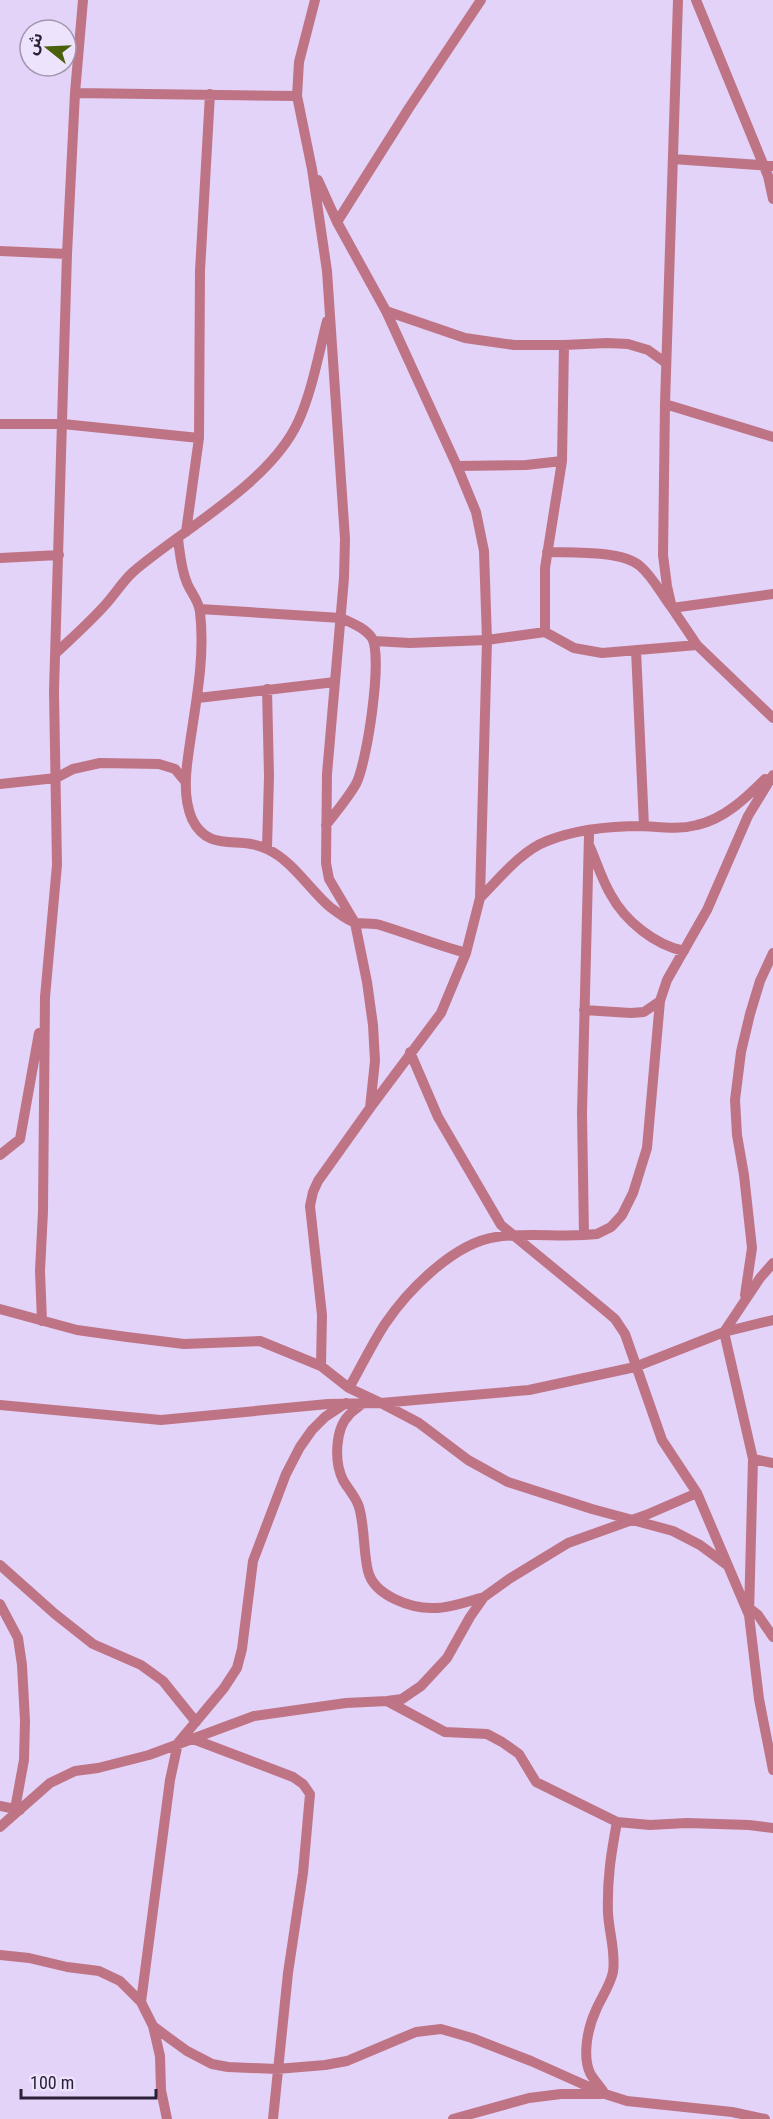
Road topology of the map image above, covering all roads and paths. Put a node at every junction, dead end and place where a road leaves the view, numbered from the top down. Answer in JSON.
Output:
{"nodes":[{"id":1,"x":83,"y":0,"type":"edge"},
{"id":2,"x":315,"y":0,"type":"edge"},
{"id":3,"x":481,"y":0,"type":"edge"},
{"id":4,"x":678,"y":0,"type":"edge"},
{"id":5,"x":696,"y":0,"type":"edge"},
{"id":6,"x":75,"y":93,"type":"junction"},
{"id":7,"x":210,"y":94,"type":"junction"},
{"id":8,"x":297,"y":96,"type":"junction"},
{"id":9,"x":673,"y":159,"type":"junction"},
{"id":10,"x":768,"y":166,"type":"edge"},
{"id":11,"x":312,"y":169,"type":"junction"},
{"id":12,"x":773,"y":199,"type":"edge"},
{"id":13,"x":337,"y":222,"type":"junction"},
{"id":14,"x":0,"y":251,"type":"edge"},
{"id":15,"x":67,"y":254,"type":"junction"},
{"id":16,"x":386,"y":311,"type":"junction"},
{"id":17,"x":329,"y":312,"type":"junction"},
{"id":18,"x":564,"y":345,"type":"junction"},
{"id":19,"x":666,"y":363,"type":"junction"},
{"id":20,"x":665,"y":404,"type":"junction"},
{"id":21,"x":0,"y":424,"type":"edge"},
{"id":22,"x":63,"y":424,"type":"junction"},
{"id":23,"x":773,"y":437,"type":"edge"},
{"id":24,"x":199,"y":438,"type":"junction"},
{"id":25,"x":562,"y":461,"type":"junction"},
{"id":26,"x":457,"y":466,"type":"junction"},
{"id":27,"x":182,"y":536,"type":"junction"},
{"id":28,"x":547,"y":552,"type":"junction"},
{"id":29,"x":59,"y":555,"type":"junction"},
{"id":30,"x":0,"y":558,"type":"edge"},
{"id":31,"x":773,"y":594,"type":"edge"},
{"id":32,"x":672,"y":608,"type":"junction"},
{"id":33,"x":200,"y":609,"type":"junction"},
{"id":34,"x":341,"y":618,"type":"junction"},
{"id":35,"x":545,"y":632,"type":"junction"},
{"id":36,"x":487,"y":640,"type":"junction"},
{"id":37,"x":374,"y":641,"type":"junction"},
{"id":38,"x":697,"y":645,"type":"junction"},
{"id":39,"x":636,"y":650,"type":"junction"},
{"id":40,"x":57,"y":652,"type":"junction"},
{"id":41,"x":335,"y":682,"type":"junction"},
{"id":42,"x":267,"y":689,"type":"junction"},
{"id":43,"x":198,"y":698,"type":"junction"},
{"id":44,"x":773,"y":718,"type":"edge"},
{"id":45,"x":773,"y":773,"type":"edge"},
{"id":46,"x":56,"y":778,"type":"junction"},
{"id":47,"x":185,"y":781,"type":"junction"},
{"id":48,"x":0,"y":784,"type":"edge"},
{"id":49,"x":326,"y":826,"type":"junction"},
{"id":50,"x":644,"y":826,"type":"junction"},
{"id":51,"x":584,"y":833,"type":"junction"},
{"id":52,"x":267,"y":848,"type":"junction"},
{"id":53,"x":480,"y":898,"type":"junction"},
{"id":54,"x":355,"y":923,"type":"junction"},
{"id":55,"x":684,"y":951,"type":"junction"},
{"id":56,"x":466,"y":953,"type":"junction"},
{"id":57,"x":773,"y":954,"type":"edge"},
{"id":58,"x":45,"y":997,"type":"junction"},
{"id":59,"x":660,"y":1001,"type":"junction"},
{"id":60,"x":584,"y":1010,"type":"junction"},
{"id":61,"x":410,"y":1052,"type":"junction"},
{"id":62,"x":370,"y":1108,"type":"junction"},
{"id":63,"x":0,"y":1155,"type":"edge"},
{"id":64,"x":584,"y":1235,"type":"junction"},
{"id":65,"x":513,"y":1236,"type":"junction"},
{"id":66,"x":773,"y":1263,"type":"edge"},
{"id":67,"x":743,"y":1301,"type":"junction"},
{"id":68,"x":0,"y":1309,"type":"edge"},
{"id":69,"x":773,"y":1320,"type":"edge"},
{"id":70,"x":42,"y":1321,"type":"junction"},
{"id":71,"x":724,"y":1332,"type":"junction"},
{"id":72,"x":321,"y":1366,"type":"junction"},
{"id":73,"x":635,"y":1367,"type":"junction"},
{"id":74,"x":349,"y":1388,"type":"junction"},
{"id":75,"x":347,"y":1403,"type":"junction"},
{"id":76,"x":363,"y":1403,"type":"junction"},
{"id":77,"x":381,"y":1403,"type":"junction"},
{"id":78,"x":0,"y":1405,"type":"edge"},
{"id":79,"x":753,"y":1459,"type":"junction"},
{"id":80,"x":773,"y":1463,"type":"edge"},
{"id":81,"x":697,"y":1493,"type":"junction"},
{"id":82,"x":632,"y":1520,"type":"junction"},
{"id":83,"x":0,"y":1564,"type":"edge"},
{"id":84,"x":728,"y":1565,"type":"junction"},
{"id":85,"x":484,"y":1597,"type":"junction"},
{"id":86,"x":0,"y":1604,"type":"edge"},
{"id":87,"x":749,"y":1611,"type":"junction"},
{"id":88,"x":772,"y":1635,"type":"edge"},
{"id":89,"x":387,"y":1701,"type":"junction"},
{"id":90,"x":196,"y":1722,"type":"junction"},
{"id":91,"x":193,"y":1739,"type":"junction"},
{"id":92,"x":178,"y":1743,"type":"junction"},
{"id":93,"x":773,"y":1770,"type":"edge"},
{"id":94,"x":0,"y":1806,"type":"edge"},
{"id":95,"x":18,"y":1810,"type":"junction"},
{"id":96,"x":617,"y":1822,"type":"junction"},
{"id":97,"x":0,"y":1827,"type":"edge"},
{"id":98,"x":773,"y":1828,"type":"edge"},
{"id":99,"x":0,"y":1955,"type":"edge"},
{"id":100,"x":141,"y":2002,"type":"junction"},
{"id":101,"x":153,"y":2026,"type":"junction"},
{"id":102,"x":277,"y":2069,"type":"junction"},
{"id":103,"x":605,"y":2094,"type":"junction"},
{"id":104,"x":167,"y":2119,"type":"edge"},
{"id":105,"x":273,"y":2119,"type":"edge"},
{"id":106,"x":453,"y":2119,"type":"edge"},
{"id":107,"x":765,"y":2119,"type":"edge"}],
"edges":[{"from":1,"to":6,"type":"street"},
{"from":2,"to":8,"type":"street"},
{"from":3,"to":13,"type":"street"},
{"from":4,"to":9,"type":"street"},
{"from":5,"to":10,"type":"street"},
{"from":6,"to":7,"type":"street"},
{"from":6,"to":15,"type":"street"},
{"from":7,"to":8,"type":"street"},
{"from":7,"to":24,"type":"street"},
{"from":8,"to":11,"type":"street"},
{"from":9,"to":10,"type":"street"},
{"from":9,"to":19,"type":"street"},
{"from":10,"to":12,"type":"street"},
{"from":11,"to":13,"type":"street"},
{"from":11,"to":17,"type":"street"},
{"from":13,"to":16,"type":"street"},
{"from":14,"to":15,"type":"street"},
{"from":15,"to":22,"type":"street"},
{"from":16,"to":18,"type":"street"},
{"from":16,"to":26,"type":"street"},
{"from":17,"to":27,"type":"street"},
{"from":17,"to":34,"type":"street"},
{"from":18,"to":19,"type":"street"},
{"from":18,"to":25,"type":"street"},
{"from":19,"to":20,"type":"street"},
{"from":20,"to":23,"type":"street"},
{"from":20,"to":32,"type":"street"},
{"from":21,"to":22,"type":"street"},
{"from":22,"to":24,"type":"street"},
{"from":22,"to":29,"type":"street"},
{"from":24,"to":27,"type":"street"},
{"from":25,"to":26,"type":"street"},
{"from":25,"to":28,"type":"street"},
{"from":26,"to":36,"type":"street"},
{"from":27,"to":33,"type":"street"},
{"from":27,"to":40,"type":"street"},
{"from":28,"to":32,"type":"street"},
{"from":28,"to":35,"type":"street"},
{"from":29,"to":30,"type":"street"},
{"from":29,"to":40,"type":"street"},
{"from":31,"to":32,"type":"street"},
{"from":32,"to":38,"type":"street"},
{"from":33,"to":34,"type":"street"},
{"from":33,"to":43,"type":"street"},
{"from":34,"to":37,"type":"street"},
{"from":34,"to":41,"type":"street"},
{"from":35,"to":36,"type":"street"},
{"from":35,"to":39,"type":"street"},
{"from":36,"to":37,"type":"street"},
{"from":36,"to":53,"type":"street"},
{"from":37,"to":49,"type":"street"},
{"from":38,"to":39,"type":"street"},
{"from":38,"to":44,"type":"street"},
{"from":39,"to":50,"type":"street"},
{"from":40,"to":46,"type":"street"},
{"from":41,"to":42,"type":"street"},
{"from":41,"to":49,"type":"street"},
{"from":42,"to":43,"type":"street"},
{"from":42,"to":52,"type":"street"},
{"from":43,"to":47,"type":"street"},
{"from":45,"to":50,"type":"street"},
{"from":45,"to":55,"type":"street"},
{"from":46,"to":47,"type":"street"},
{"from":46,"to":48,"type":"street"},
{"from":46,"to":58,"type":"street"},
{"from":47,"to":52,"type":"street"},
{"from":49,"to":54,"type":"street"},
{"from":50,"to":51,"type":"street"},
{"from":51,"to":53,"type":"street"},
{"from":51,"to":55,"type":"street"},
{"from":51,"to":60,"type":"street"},
{"from":52,"to":54,"type":"street"},
{"from":53,"to":56,"type":"street"},
{"from":54,"to":56,"type":"street"},
{"from":54,"to":62,"type":"street"},
{"from":55,"to":59,"type":"street"},
{"from":56,"to":61,"type":"street"},
{"from":57,"to":67,"type":"street"},
{"from":58,"to":63,"type":"street"},
{"from":58,"to":70,"type":"street"},
{"from":59,"to":60,"type":"street"},
{"from":59,"to":64,"type":"street"},
{"from":60,"to":64,"type":"street"},
{"from":61,"to":62,"type":"street"},
{"from":61,"to":65,"type":"street"},
{"from":62,"to":72,"type":"street"},
{"from":64,"to":65,"type":"street"},
{"from":65,"to":73,"type":"street"},
{"from":65,"to":74,"type":"street"},
{"from":66,"to":67,"type":"street"},
{"from":67,"to":71,"type":"street"},
{"from":68,"to":70,"type":"street"},
{"from":69,"to":71,"type":"street"},
{"from":70,"to":72,"type":"street"},
{"from":71,"to":73,"type":"street"},
{"from":71,"to":79,"type":"street"},
{"from":72,"to":74,"type":"street"},
{"from":73,"to":77,"type":"street"},
{"from":73,"to":81,"type":"street"},
{"from":74,"to":77,"type":"street"},
{"from":75,"to":76,"type":"street"},
{"from":75,"to":78,"type":"street"},
{"from":75,"to":90,"type":"street"},
{"from":76,"to":77,"type":"street"},
{"from":76,"to":85,"type":"street"},
{"from":77,"to":82,"type":"street"},
{"from":79,"to":80,"type":"street"},
{"from":79,"to":87,"type":"street"},
{"from":81,"to":82,"type":"street"},
{"from":81,"to":84,"type":"street"},
{"from":82,"to":84,"type":"street"},
{"from":82,"to":85,"type":"street"},
{"from":83,"to":90,"type":"street"},
{"from":84,"to":87,"type":"street"},
{"from":85,"to":89,"type":"street"},
{"from":86,"to":95,"type":"street"},
{"from":87,"to":88,"type":"street"},
{"from":87,"to":93,"type":"street"},
{"from":89,"to":91,"type":"street"},
{"from":89,"to":96,"type":"street"},
{"from":90,"to":92,"type":"street"},
{"from":91,"to":92,"type":"street"},
{"from":91,"to":102,"type":"street"},
{"from":92,"to":95,"type":"street"},
{"from":92,"to":100,"type":"street"},
{"from":94,"to":95,"type":"street"},
{"from":95,"to":97,"type":"street"},
{"from":96,"to":98,"type":"street"},
{"from":96,"to":103,"type":"street"},
{"from":99,"to":100,"type":"street"},
{"from":100,"to":101,"type":"street"},
{"from":101,"to":102,"type":"street"},
{"from":101,"to":104,"type":"street"},
{"from":102,"to":103,"type":"street"},
{"from":102,"to":105,"type":"street"},
{"from":103,"to":106,"type":"street"},
{"from":103,"to":107,"type":"street"}]}
